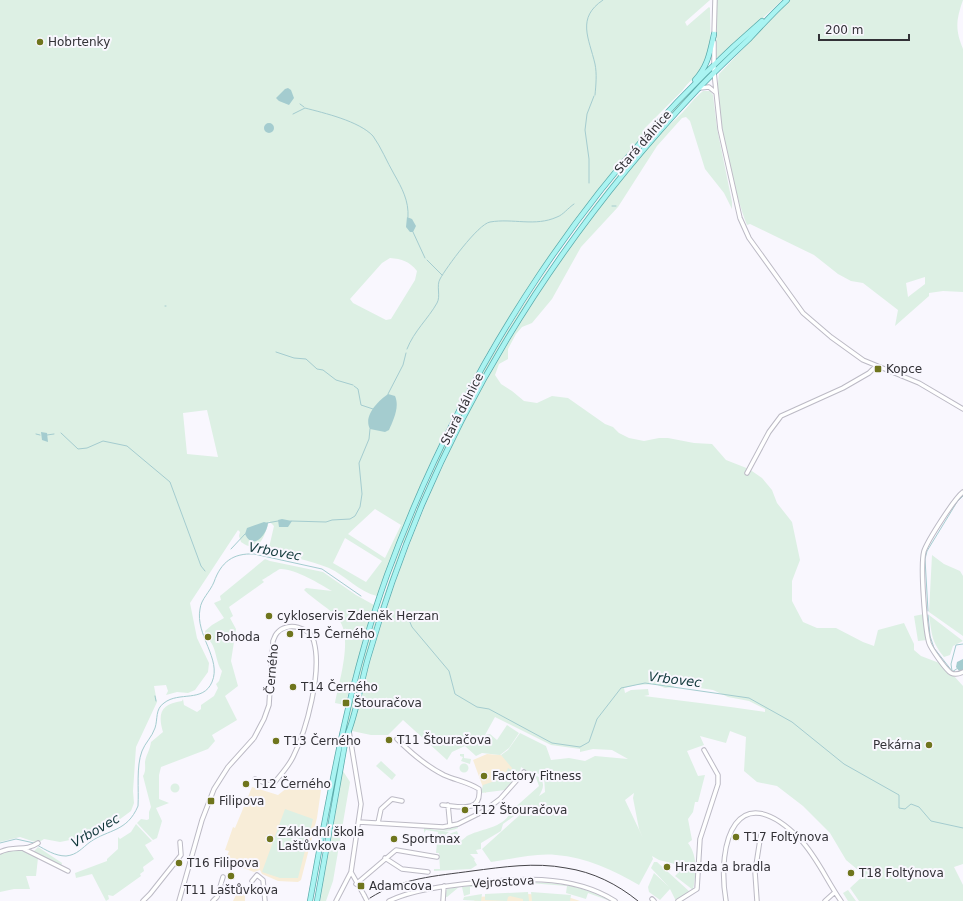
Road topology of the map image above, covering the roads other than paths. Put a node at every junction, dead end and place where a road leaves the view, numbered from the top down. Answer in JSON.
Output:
{"nodes":[{"id":1,"x":714,"y":0,"type":"edge"},
{"id":2,"x":787,"y":0,"type":"edge"},
{"id":3,"x":780,"y":6,"type":"junction"},
{"id":4,"x":714,"y":34,"type":"junction"},
{"id":5,"x":714,"y":66,"type":"junction"},
{"id":6,"x":714,"y":72,"type":"junction"},
{"id":7,"x":698,"y":89,"type":"junction"},
{"id":8,"x":716,"y":93,"type":"junction"},
{"id":9,"x":674,"y":106,"type":"junction"},
{"id":10,"x":559,"y":247,"type":"junction"},
{"id":11,"x":564,"y":250,"type":"junction"},
{"id":12,"x":876,"y":366,"type":"junction"},
{"id":13,"x":963,"y":409,"type":"edge"},
{"id":14,"x":747,"y":473,"type":"dead end"},
{"id":15,"x":963,"y":492,"type":"edge"},
{"id":16,"x":963,"y":672,"type":"edge"},
{"id":17,"x":343,"y":729,"type":"junction"},
{"id":18,"x":349,"y":731,"type":"junction"},
{"id":19,"x":346,"y":738,"type":"junction"},
{"id":20,"x":397,"y":739,"type":"dead end"},
{"id":21,"x":351,"y":746,"type":"junction"},
{"id":22,"x":704,"y":750,"type":"dead end"},
{"id":23,"x":524,"y":772,"type":"dead end"},
{"id":24,"x":255,"y":779,"type":"dead end"},
{"id":25,"x":402,"y":801,"type":"dead end"},
{"id":26,"x":442,"y":805,"type":"dead end"},
{"id":27,"x":448,"y":805,"type":"junction"},
{"id":28,"x":358,"y":822,"type":"junction"},
{"id":29,"x":378,"y":823,"type":"junction"},
{"id":30,"x":450,"y":826,"type":"junction"},
{"id":31,"x":761,"y":833,"type":"dead end"},
{"id":32,"x":180,"y":842,"type":"dead end"},
{"id":33,"x":37,"y":844,"type":"dead end"},
{"id":34,"x":24,"y":850,"type":"junction"},
{"id":35,"x":0,"y":852,"type":"edge"},
{"id":36,"x":436,"y":856,"type":"dead end"},
{"id":37,"x":385,"y":858,"type":"junction"},
{"id":38,"x":68,"y":871,"type":"dead end"},
{"id":39,"x":351,"y":872,"type":"junction"},
{"id":40,"x":428,"y":872,"type":"dead end"},
{"id":41,"x":223,"y":877,"type":"dead end"},
{"id":42,"x":252,"y":881,"type":"dead end"},
{"id":43,"x":356,"y":884,"type":"junction"},
{"id":44,"x":444,"y":886,"type":"junction"},
{"id":45,"x":835,"y":892,"type":"junction"},
{"id":46,"x":143,"y":901,"type":"edge"},
{"id":47,"x":179,"y":901,"type":"edge"},
{"id":48,"x":213,"y":901,"type":"edge"},
{"id":49,"x":265,"y":901,"type":"edge"},
{"id":50,"x":310,"y":901,"type":"edge"},
{"id":51,"x":316,"y":901,"type":"edge"},
{"id":52,"x":336,"y":901,"type":"edge"},
{"id":53,"x":368,"y":901,"type":"edge"},
{"id":54,"x":389,"y":901,"type":"edge"},
{"id":55,"x":443,"y":901,"type":"edge"},
{"id":56,"x":616,"y":901,"type":"edge"},
{"id":57,"x":678,"y":901,"type":"edge"},
{"id":58,"x":726,"y":901,"type":"edge"},
{"id":59,"x":758,"y":901,"type":"edge"},
{"id":60,"x":825,"y":901,"type":"edge"},
{"id":61,"x":841,"y":901,"type":"edge"}],
"edges":[{"from":1,"to":4,"type":"street"},
{"from":2,"to":3,"type":"main road","name":"Stará dálnice"},
{"from":3,"to":5,"type":"main road","name":"Stará dálnice"},
{"from":3,"to":6,"type":"main road","name":"Stará dálnice"},
{"from":4,"to":5,"type":"street"},
{"from":4,"to":9,"type":"main road"},
{"from":5,"to":6,"type":"street"},
{"from":5,"to":9,"type":"main road","name":"Stará dálnice"},
{"from":6,"to":7,"type":"main road","name":"Stará dálnice"},
{"from":6,"to":8,"type":"street"},
{"from":7,"to":8,"type":"street"},
{"from":7,"to":11,"type":"main road","name":"Stará dálnice"},
{"from":8,"to":12,"type":"street"},
{"from":9,"to":10,"type":"main road","name":"Stará dálnice"},
{"from":10,"to":11,"type":"main road"},
{"from":10,"to":17,"type":"main road","name":"Stará dálnice"},
{"from":11,"to":18,"type":"main road","name":"Stará dálnice"},
{"from":12,"to":13,"type":"street"},
{"from":12,"to":14,"type":"street"},
{"from":15,"to":16,"type":"street"},
{"from":17,"to":19,"type":"street"},
{"from":17,"to":50,"type":"main road","name":"Stará dálnice"},
{"from":18,"to":19,"type":"main road","name":"Stará dálnice"},
{"from":18,"to":21,"type":"street"},
{"from":19,"to":21,"type":"street"},
{"from":19,"to":51,"type":"main road","name":"Stará dálnice"},
{"from":20,"to":27,"type":"street"},
{"from":21,"to":28,"type":"street"},
{"from":22,"to":57,"type":"street"},
{"from":23,"to":30,"type":"street"},
{"from":24,"to":47,"type":"street","name":"Černého"},
{"from":25,"to":29,"type":"street"},
{"from":26,"to":27,"type":"street"},
{"from":27,"to":30,"type":"street"},
{"from":28,"to":29,"type":"street"},
{"from":28,"to":39,"type":"street"},
{"from":29,"to":30,"type":"street"},
{"from":31,"to":59,"type":"street"},
{"from":32,"to":46,"type":"street"},
{"from":33,"to":34,"type":"street"},
{"from":34,"to":35,"type":"street"},
{"from":34,"to":38,"type":"street"},
{"from":36,"to":37,"type":"street"},
{"from":37,"to":40,"type":"street"},
{"from":37,"to":43,"type":"street"},
{"from":39,"to":43,"type":"street"},
{"from":39,"to":52,"type":"street"},
{"from":41,"to":48,"type":"street"},
{"from":42,"to":49,"type":"street"},
{"from":43,"to":53,"type":"street","bridge":true},
{"from":44,"to":54,"type":"street","name":"Vejrostova"},
{"from":44,"to":55,"type":"street"},
{"from":44,"to":56,"type":"street","name":"Vejrostova"},
{"from":45,"to":58,"type":"street"},
{"from":45,"to":60,"type":"street"},
{"from":45,"to":61,"type":"street"}]}
